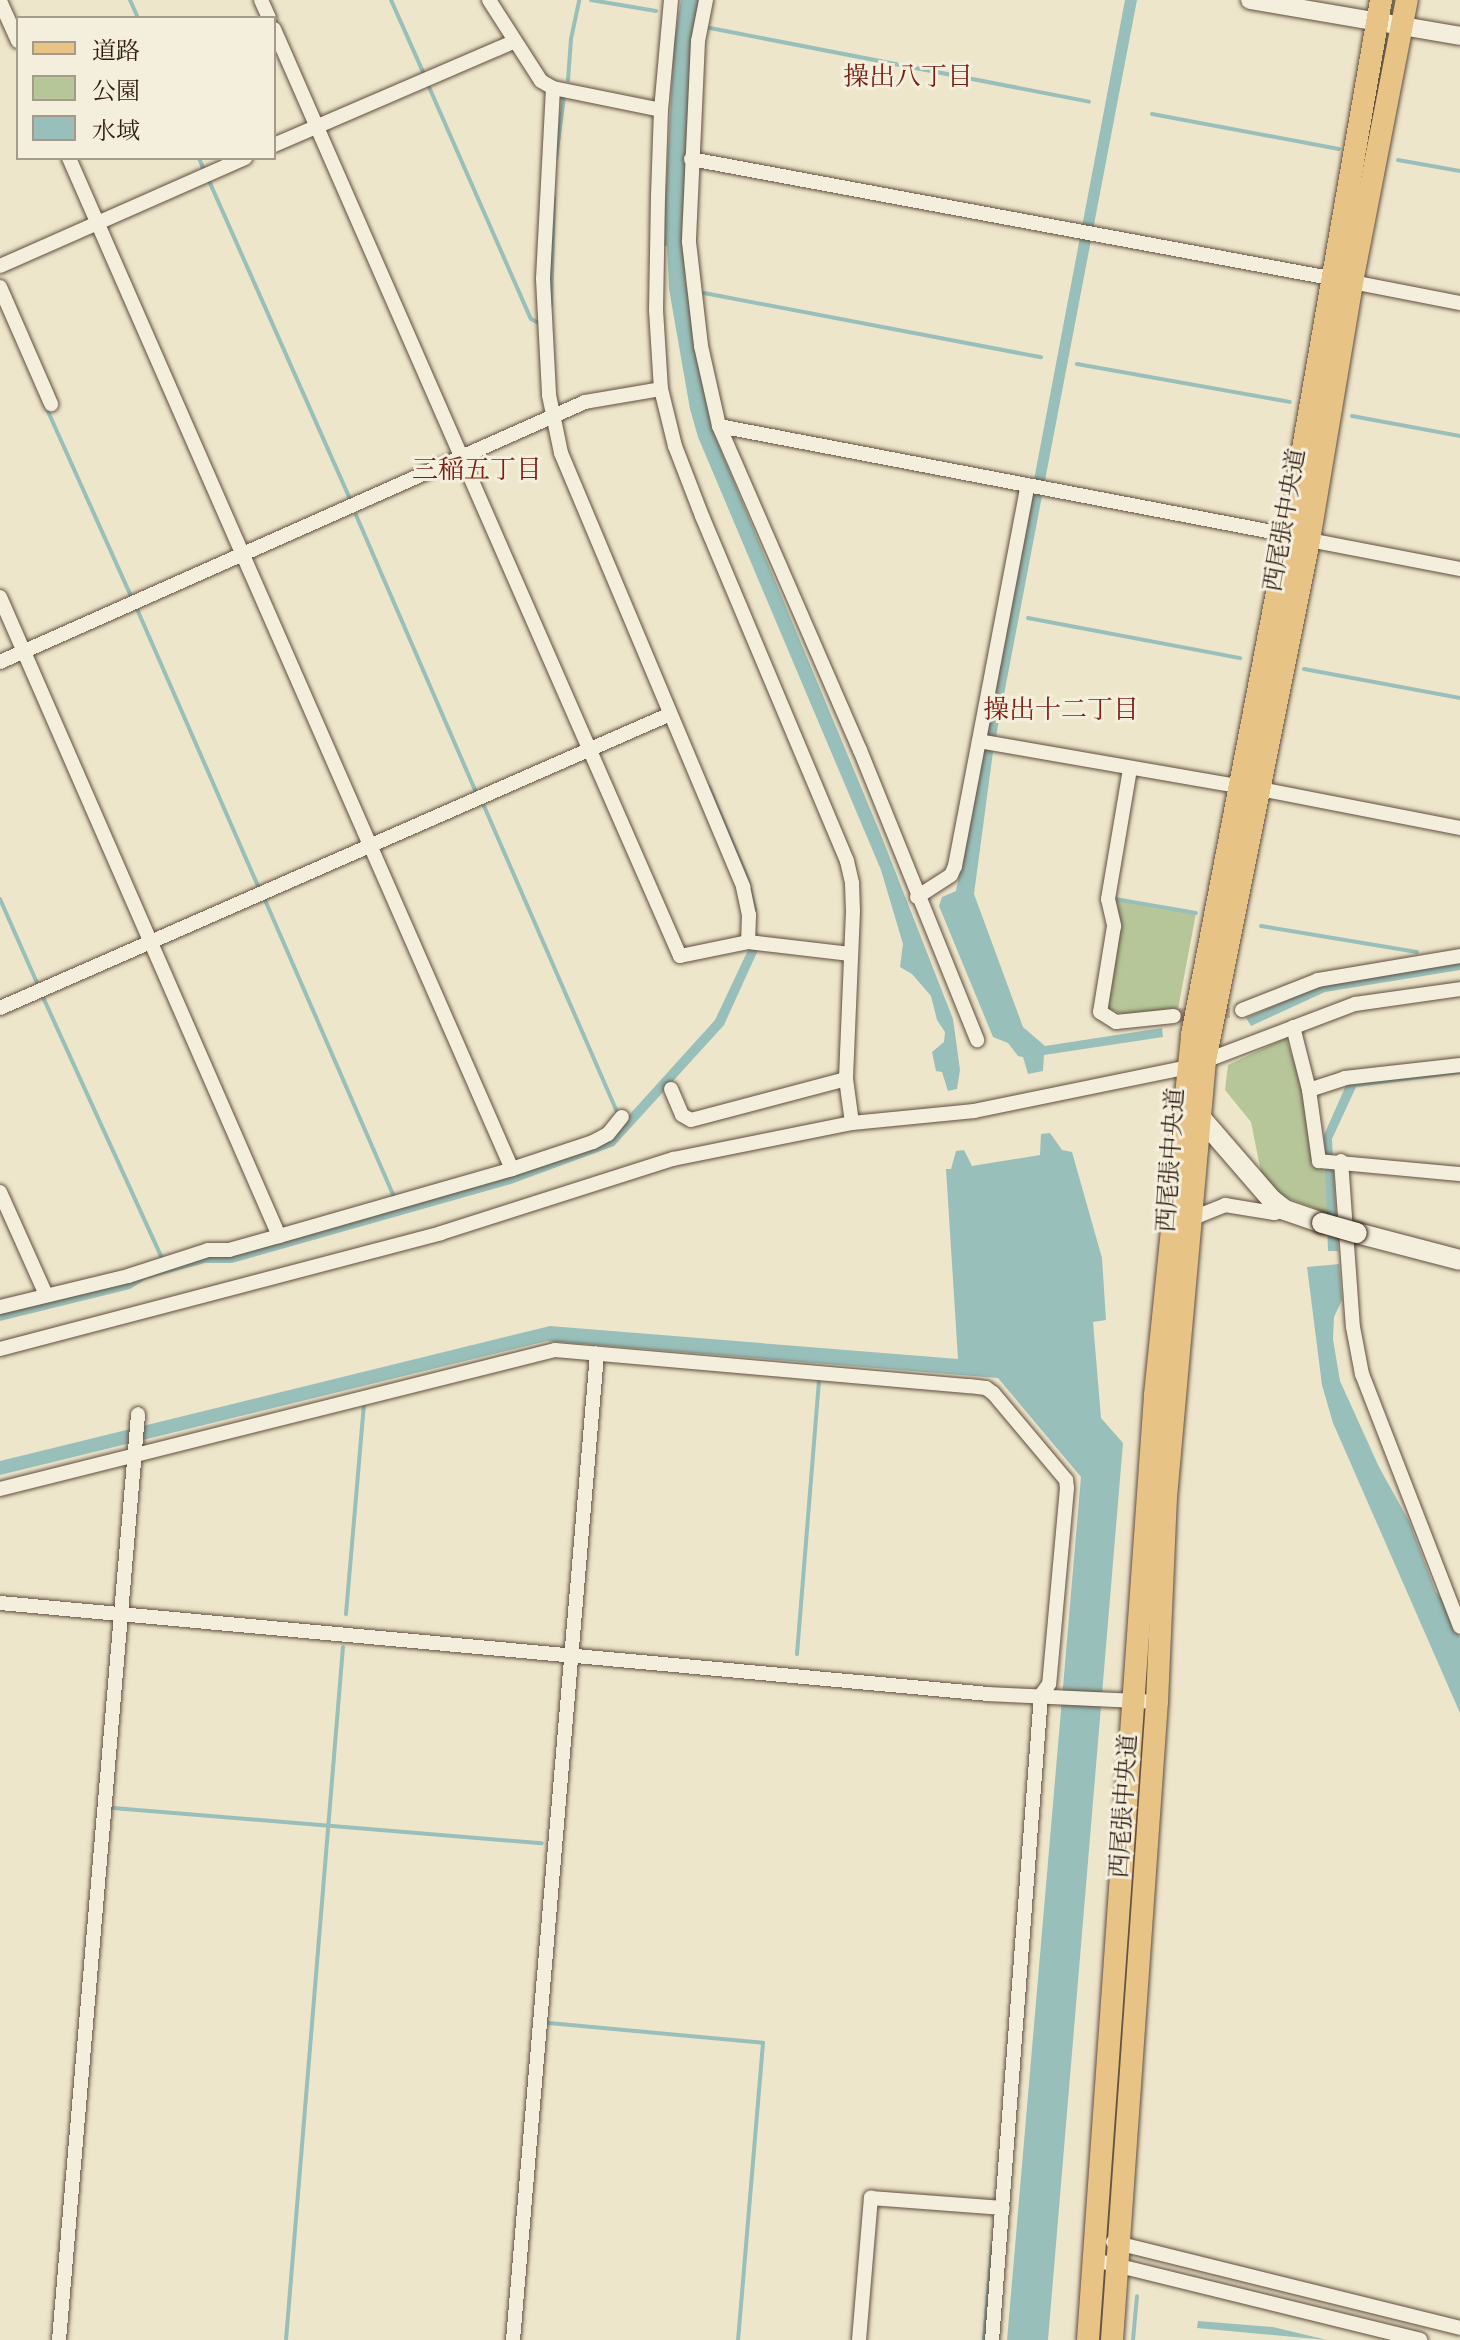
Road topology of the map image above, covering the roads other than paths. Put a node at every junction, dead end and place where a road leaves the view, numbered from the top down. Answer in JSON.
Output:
{"nodes":[{"id":1,"x":489,"y":0,"type":"edge"},
{"id":2,"x":671,"y":0,"type":"edge"},
{"id":3,"x":706,"y":0,"type":"edge"},
{"id":4,"x":1250,"y":0,"type":"edge"},
{"id":5,"x":1407,"y":0,"type":"edge"},
{"id":6,"x":0,"y":1,"type":"edge"},
{"id":7,"x":1379,"y":10,"type":"edge"},
{"id":8,"x":1402,"y":25,"type":"junction"},
{"id":9,"x":276,"y":34,"type":"edge"},
{"id":10,"x":1460,"y":36,"type":"edge"},
{"id":11,"x":16,"y":37,"type":"edge"},
{"id":12,"x":513,"y":42,"type":"junction"},
{"id":13,"x":553,"y":88,"type":"junction"},
{"id":14,"x":661,"y":110,"type":"junction"},
{"id":15,"x":317,"y":126,"type":"junction"},
{"id":16,"x":276,"y":144,"type":"edge"},
{"id":17,"x":691,"y":159,"type":"junction"},
{"id":18,"x":70,"y":160,"type":"edge"},
{"id":19,"x":240,"y":160,"type":"edge"},
{"id":20,"x":98,"y":223,"type":"junction"},
{"id":21,"x":0,"y":266,"type":"edge"},
{"id":22,"x":1341,"y":280,"type":"junction"},
{"id":23,"x":0,"y":287,"type":"edge"},
{"id":24,"x":1460,"y":303,"type":"edge"},
{"id":25,"x":661,"y":389,"type":"junction"},
{"id":26,"x":51,"y":404,"type":"dead end"},
{"id":27,"x":552,"y":420,"type":"junction"},
{"id":28,"x":719,"y":426,"type":"junction"},
{"id":29,"x":463,"y":457,"type":"junction"},
{"id":30,"x":1027,"y":487,"type":"junction"},
{"id":31,"x":1298,"y":537,"type":"junction"},
{"id":32,"x":243,"y":554,"type":"junction"},
{"id":33,"x":1460,"y":569,"type":"edge"},
{"id":34,"x":0,"y":597,"type":"edge"},
{"id":35,"x":24,"y":652,"type":"junction"},
{"id":36,"x":0,"y":662,"type":"edge"},
{"id":37,"x":668,"y":715,"type":"junction"},
{"id":38,"x":981,"y":741,"type":"junction"},
{"id":39,"x":589,"y":750,"type":"junction"},
{"id":40,"x":1130,"y":769,"type":"junction"},
{"id":41,"x":1249,"y":788,"type":"junction"},
{"id":42,"x":1460,"y":828,"type":"edge"},
{"id":43,"x":370,"y":845,"type":"junction"},
{"id":44,"x":917,"y":897,"type":"junction"},
{"id":45,"x":151,"y":942,"type":"junction"},
{"id":46,"x":748,"y":942,"type":"junction"},
{"id":47,"x":850,"y":954,"type":"junction"},
{"id":48,"x":1460,"y":956,"type":"edge"},
{"id":49,"x":1460,"y":989,"type":"edge"},
{"id":50,"x":0,"y":1008,"type":"edge"},
{"id":51,"x":1242,"y":1010,"type":"tunnel mouth"},
{"id":52,"x":1174,"y":1016,"type":"tunnel mouth"},
{"id":53,"x":1293,"y":1027,"type":"junction"},
{"id":54,"x":977,"y":1040,"type":"dead end"},
{"id":55,"x":1197,"y":1064,"type":"junction"},
{"id":56,"x":1460,"y":1065,"type":"edge"},
{"id":57,"x":846,"y":1079,"type":"junction"},
{"id":58,"x":671,"y":1089,"type":"dead end"},
{"id":59,"x":1309,"y":1090,"type":"junction"},
{"id":60,"x":1193,"y":1109,"type":"junction"},
{"id":61,"x":622,"y":1117,"type":"dead end"},
{"id":62,"x":852,"y":1123,"type":"junction"},
{"id":63,"x":1341,"y":1161,"type":"junction"},
{"id":64,"x":512,"y":1169,"type":"junction"},
{"id":65,"x":1460,"y":1174,"type":"edge"},
{"id":66,"x":0,"y":1192,"type":"edge"},
{"id":67,"x":1285,"y":1210,"type":"junction"},
{"id":68,"x":1193,"y":1218,"type":"junction"},
{"id":69,"x":279,"y":1236,"type":"junction"},
{"id":70,"x":1460,"y":1260,"type":"edge"},
{"id":71,"x":46,"y":1295,"type":"junction"},
{"id":72,"x":0,"y":1307,"type":"edge"},
{"id":73,"x":0,"y":1349,"type":"edge"},
{"id":74,"x":597,"y":1354,"type":"junction"},
{"id":75,"x":138,"y":1414,"type":"dead end"},
{"id":76,"x":134,"y":1456,"type":"junction"},
{"id":77,"x":0,"y":1489,"type":"edge"},
{"id":78,"x":0,"y":1603,"type":"edge"},
{"id":79,"x":119,"y":1613,"type":"junction"},
{"id":80,"x":1460,"y":1627,"type":"edge"},
{"id":81,"x":569,"y":1657,"type":"junction"},
{"id":82,"x":1046,"y":1695,"type":"junction"},
{"id":83,"x":1137,"y":1701,"type":"junction"},
{"id":84,"x":1003,"y":2208,"type":"junction"},
{"id":85,"x":1096,"y":2249,"type":"junction"},
{"id":86,"x":1119,"y":2255,"type":"junction"},
{"id":87,"x":1460,"y":2328,"type":"edge"},
{"id":88,"x":59,"y":2340,"type":"edge"},
{"id":89,"x":513,"y":2340,"type":"edge"},
{"id":90,"x":859,"y":2340,"type":"edge"},
{"id":91,"x":992,"y":2340,"type":"edge"},
{"id":92,"x":1088,"y":2340,"type":"edge"},
{"id":93,"x":1112,"y":2340,"type":"edge"},
{"id":94,"x":1420,"y":2340,"type":"edge"}],
"edges":[{"from":1,"to":12,"type":"street"},
{"from":2,"to":14,"type":"street"},
{"from":3,"to":17,"type":"street"},
{"from":4,"to":7,"type":"street"},
{"from":5,"to":8,"type":"main road","name":"西尾張中央道"},
{"from":6,"to":11,"type":"street"},
{"from":7,"to":8,"type":"street"},
{"from":7,"to":22,"type":"main road","name":"西尾張中央道"},
{"from":8,"to":10,"type":"street"},
{"from":8,"to":22,"type":"main road","name":"西尾張中央道"},
{"from":9,"to":15,"type":"street"},
{"from":12,"to":13,"type":"street"},
{"from":12,"to":15,"type":"street"},
{"from":13,"to":14,"type":"street"},
{"from":13,"to":27,"type":"street"},
{"from":14,"to":25,"type":"street"},
{"from":15,"to":16,"type":"street"},
{"from":15,"to":29,"type":"street"},
{"from":17,"to":22,"type":"street"},
{"from":17,"to":28,"type":"street"},
{"from":18,"to":20,"type":"street"},
{"from":19,"to":20,"type":"street"},
{"from":20,"to":21,"type":"street"},
{"from":20,"to":32,"type":"street"},
{"from":22,"to":24,"type":"street"},
{"from":22,"to":31,"type":"main road","name":"西尾張中央道"},
{"from":23,"to":26,"type":"street"},
{"from":25,"to":27,"type":"street"},
{"from":25,"to":47,"type":"street"},
{"from":27,"to":29,"type":"street"},
{"from":27,"to":37,"type":"street"},
{"from":28,"to":30,"type":"street"},
{"from":28,"to":44,"type":"street"},
{"from":29,"to":32,"type":"street"},
{"from":29,"to":39,"type":"street"},
{"from":30,"to":31,"type":"street"},
{"from":30,"to":38,"type":"street"},
{"from":31,"to":33,"type":"street"},
{"from":31,"to":41,"type":"main road","name":"西尾張中央道"},
{"from":32,"to":35,"type":"street"},
{"from":32,"to":43,"type":"street"},
{"from":34,"to":35,"type":"street"},
{"from":35,"to":36,"type":"street"},
{"from":35,"to":45,"type":"street"},
{"from":37,"to":39,"type":"street"},
{"from":37,"to":46,"type":"street"},
{"from":38,"to":40,"type":"street"},
{"from":38,"to":44,"type":"street"},
{"from":39,"to":43,"type":"street"},
{"from":39,"to":46,"type":"street"},
{"from":40,"to":41,"type":"street"},
{"from":40,"to":52,"type":"street"},
{"from":41,"to":42,"type":"street"},
{"from":41,"to":55,"type":"main road","name":"西尾張中央道"},
{"from":43,"to":45,"type":"street"},
{"from":43,"to":64,"type":"street"},
{"from":44,"to":54,"type":"street"},
{"from":45,"to":50,"type":"street"},
{"from":45,"to":69,"type":"street"},
{"from":46,"to":47,"type":"street"},
{"from":47,"to":57,"type":"street"},
{"from":48,"to":51,"type":"street"},
{"from":49,"to":53,"type":"street"},
{"from":53,"to":55,"type":"street"},
{"from":53,"to":59,"type":"street"},
{"from":55,"to":60,"type":"main road","name":"西尾張中央道"},
{"from":55,"to":62,"type":"street"},
{"from":56,"to":59,"type":"street"},
{"from":57,"to":58,"type":"street"},
{"from":57,"to":62,"type":"street"},
{"from":59,"to":63,"type":"street"},
{"from":60,"to":67,"type":"main road"},
{"from":60,"to":68,"type":"main road","name":"西尾張中央道"},
{"from":60,"to":83,"type":"main road","name":"西尾張中央道"},
{"from":61,"to":64,"type":"street"},
{"from":62,"to":73,"type":"street"},
{"from":63,"to":65,"type":"street"},
{"from":63,"to":80,"type":"street"},
{"from":64,"to":69,"type":"street"},
{"from":66,"to":71,"type":"street"},
{"from":67,"to":68,"type":"street"},
{"from":67,"to":70,"type":"main road","bridge":true},
{"from":68,"to":83,"type":"main road","name":"西尾張中央道"},
{"from":69,"to":71,"type":"street"},
{"from":71,"to":72,"type":"street"},
{"from":74,"to":76,"type":"street"},
{"from":74,"to":81,"type":"street"},
{"from":74,"to":82,"type":"street"},
{"from":75,"to":76,"type":"street"},
{"from":76,"to":77,"type":"street"},
{"from":76,"to":79,"type":"street"},
{"from":78,"to":79,"type":"street"},
{"from":79,"to":81,"type":"street"},
{"from":79,"to":88,"type":"street"},
{"from":81,"to":82,"type":"street"},
{"from":81,"to":89,"type":"street"},
{"from":82,"to":83,"type":"street"},
{"from":82,"to":84,"type":"street"},
{"from":83,"to":85,"type":"main road","name":"西尾張中央道"},
{"from":83,"to":86,"type":"main road","name":"西尾張中央道"},
{"from":84,"to":90,"type":"street"},
{"from":84,"to":91,"type":"street"},
{"from":85,"to":86,"type":"street"},
{"from":85,"to":86,"type":"street"},
{"from":85,"to":92,"type":"main road","name":"西尾張中央道"},
{"from":86,"to":87,"type":"street"},
{"from":86,"to":93,"type":"main road","name":"西尾張中央道"},
{"from":86,"to":94,"type":"street"}]}
